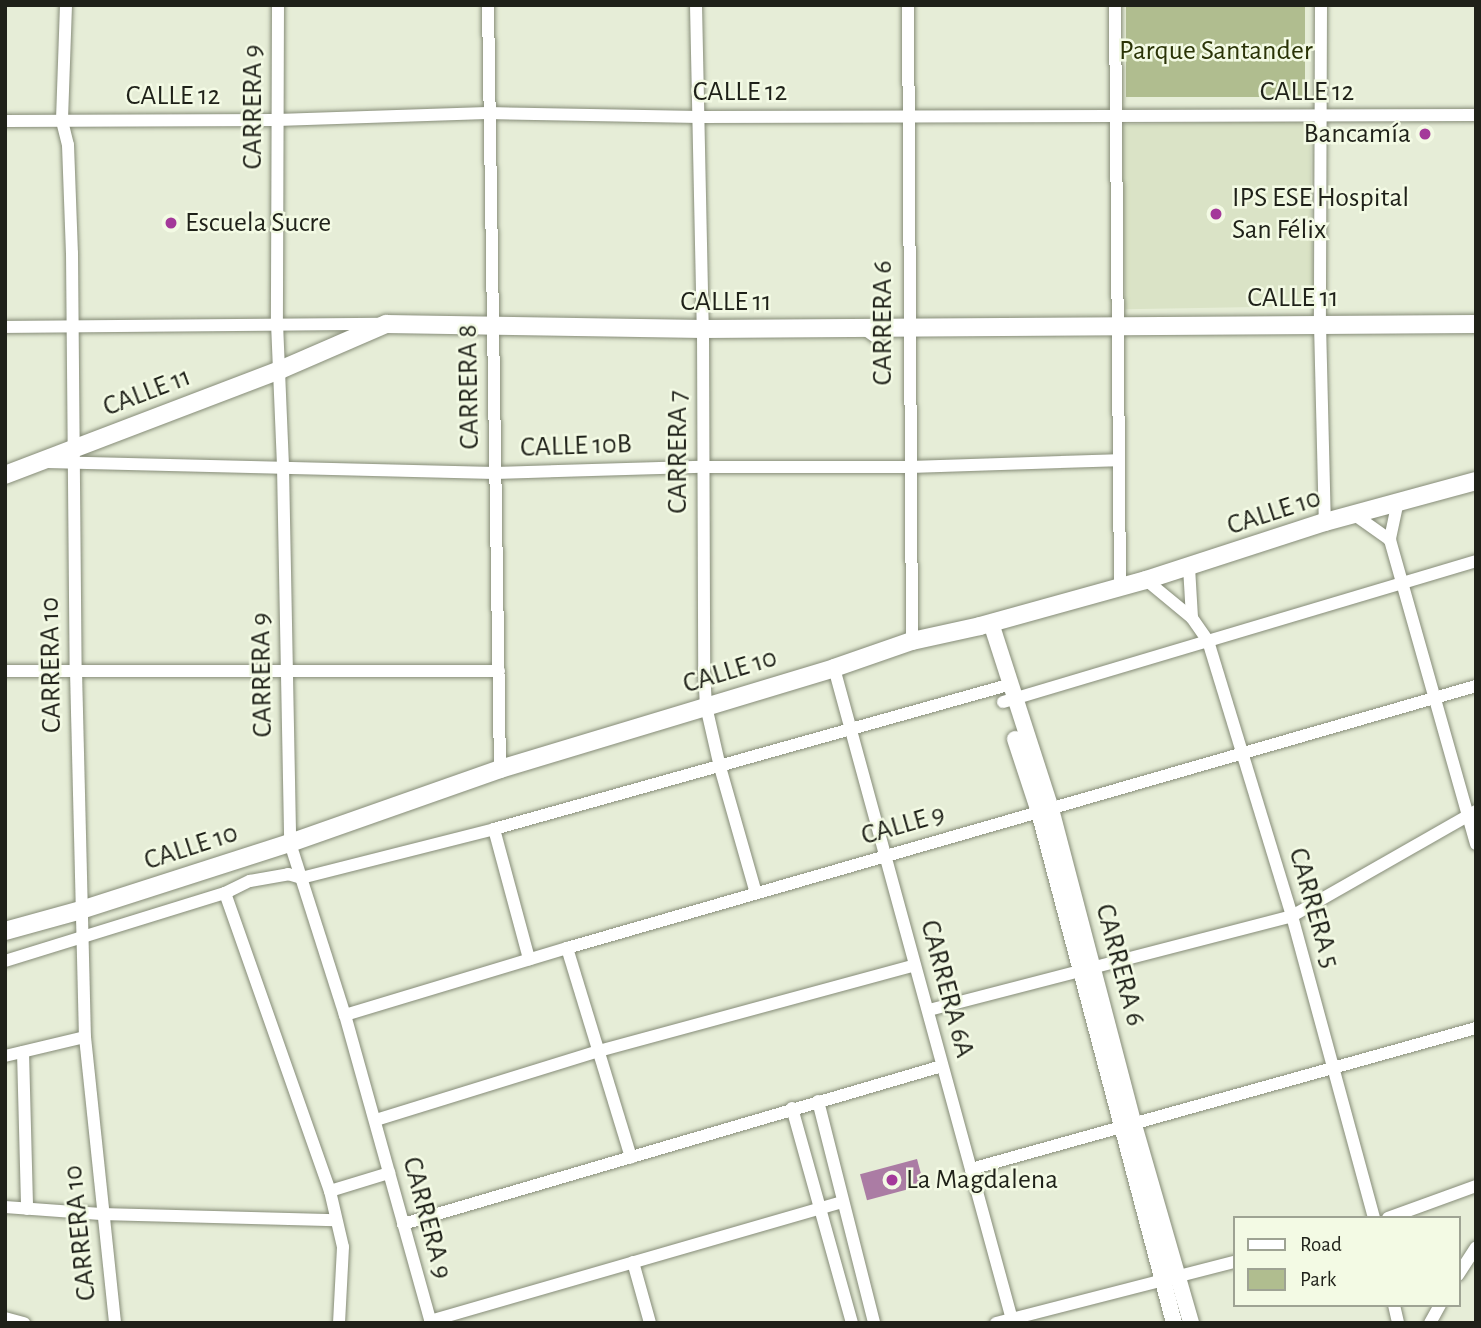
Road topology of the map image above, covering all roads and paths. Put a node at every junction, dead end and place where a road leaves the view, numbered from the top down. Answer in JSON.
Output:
{"nodes":[{"id":1,"x":66,"y":5,"type":"edge"},
{"id":2,"x":278,"y":5,"type":"edge"},
{"id":3,"x":488,"y":5,"type":"edge"},
{"id":4,"x":696,"y":5,"type":"edge"},
{"id":5,"x":908,"y":5,"type":"edge"},
{"id":6,"x":1115,"y":5,"type":"edge"},
{"id":7,"x":1321,"y":5,"type":"edge"},
{"id":8,"x":487,"y":113,"type":"junction"},
{"id":9,"x":1476,"y":115,"type":"edge"},
{"id":10,"x":909,"y":116,"type":"junction"},
{"id":11,"x":1116,"y":116,"type":"junction"},
{"id":12,"x":1321,"y":116,"type":"junction"},
{"id":13,"x":699,"y":117,"type":"junction"},
{"id":14,"x":277,"y":120,"type":"junction"},
{"id":15,"x":5,"y":121,"type":"edge"},
{"id":16,"x":62,"y":121,"type":"junction"},
{"id":17,"x":277,"y":323,"type":"junction"},
{"id":18,"x":386,"y":324,"type":"junction"},
{"id":19,"x":1320,"y":324,"type":"junction"},
{"id":20,"x":1476,"y":324,"type":"edge"},
{"id":21,"x":492,"y":326,"type":"junction"},
{"id":22,"x":1116,"y":326,"type":"junction"},
{"id":23,"x":5,"y":327,"type":"edge"},
{"id":24,"x":73,"y":328,"type":"junction"},
{"id":25,"x":860,"y":328,"type":"junction"},
{"id":26,"x":703,"y":329,"type":"junction"},
{"id":27,"x":903,"y":331,"type":"junction"},
{"id":28,"x":880,"y":344,"type":"dead end"},
{"id":29,"x":280,"y":370,"type":"junction"},
{"id":30,"x":73,"y":455,"type":"junction"},
{"id":31,"x":1117,"y":460,"type":"junction"},
{"id":32,"x":283,"y":467,"type":"junction"},
{"id":33,"x":702,"y":467,"type":"junction"},
{"id":34,"x":910,"y":467,"type":"junction"},
{"id":35,"x":495,"y":473,"type":"junction"},
{"id":36,"x":5,"y":475,"type":"edge"},
{"id":37,"x":1476,"y":481,"type":"edge"},
{"id":38,"x":1398,"y":501,"type":"junction"},
{"id":39,"x":1355,"y":515,"type":"junction"},
{"id":40,"x":1325,"y":522,"type":"junction"},
{"id":41,"x":1390,"y":540,"type":"junction"},
{"id":42,"x":1476,"y":561,"type":"edge"},
{"id":43,"x":1189,"y":567,"type":"junction"},
{"id":44,"x":1146,"y":580,"type":"junction"},
{"id":45,"x":1403,"y":582,"type":"junction"},
{"id":46,"x":1120,"y":586,"type":"junction"},
{"id":47,"x":1192,"y":618,"type":"junction"},
{"id":48,"x":985,"y":625,"type":"junction"},
{"id":49,"x":912,"y":641,"type":"junction"},
{"id":50,"x":1208,"y":641,"type":"junction"},
{"id":51,"x":834,"y":668,"type":"junction"},
{"id":52,"x":5,"y":671,"type":"edge"},
{"id":53,"x":76,"y":671,"type":"junction"},
{"id":54,"x":285,"y":671,"type":"junction"},
{"id":55,"x":499,"y":671,"type":"junction"},
{"id":56,"x":1476,"y":686,"type":"edge"},
{"id":57,"x":1006,"y":693,"type":"junction"},
{"id":58,"x":1437,"y":698,"type":"junction"},
{"id":59,"x":706,"y":706,"type":"junction"},
{"id":60,"x":851,"y":731,"type":"junction"},
{"id":61,"x":1242,"y":754,"type":"junction"},
{"id":62,"x":720,"y":767,"type":"junction"},
{"id":63,"x":500,"y":769,"type":"junction"},
{"id":64,"x":1045,"y":811,"type":"junction"},
{"id":65,"x":1471,"y":812,"type":"edge"},
{"id":66,"x":494,"y":829,"type":"junction"},
{"id":67,"x":290,"y":843,"type":"junction"},
{"id":68,"x":1476,"y":844,"type":"edge"},
{"id":69,"x":885,"y":855,"type":"junction"},
{"id":70,"x":301,"y":878,"type":"junction"},
{"id":71,"x":225,"y":893,"type":"junction"},
{"id":72,"x":756,"y":893,"type":"junction"},
{"id":73,"x":81,"y":910,"type":"junction"},
{"id":74,"x":1292,"y":916,"type":"junction"},
{"id":75,"x":5,"y":930,"type":"edge"},
{"id":76,"x":83,"y":938,"type":"junction"},
{"id":77,"x":567,"y":947,"type":"junction"},
{"id":78,"x":529,"y":959,"type":"junction"},
{"id":79,"x":5,"y":961,"type":"edge"},
{"id":80,"x":915,"y":965,"type":"junction"},
{"id":81,"x":1087,"y":969,"type":"junction"},
{"id":82,"x":929,"y":1010,"type":"junction"},
{"id":83,"x":345,"y":1015,"type":"junction"},
{"id":84,"x":1476,"y":1028,"type":"edge"},
{"id":85,"x":85,"y":1037,"type":"junction"},
{"id":86,"x":599,"y":1051,"type":"junction"},
{"id":87,"x":23,"y":1052,"type":"junction"},
{"id":88,"x":5,"y":1056,"type":"edge"},
{"id":89,"x":942,"y":1066,"type":"junction"},
{"id":90,"x":1333,"y":1069,"type":"junction"},
{"id":91,"x":818,"y":1101,"type":"junction"},
{"id":92,"x":792,"y":1108,"type":"junction"},
{"id":93,"x":376,"y":1120,"type":"junction"},
{"id":94,"x":1128,"y":1126,"type":"junction"},
{"id":95,"x":631,"y":1157,"type":"junction"},
{"id":96,"x":971,"y":1169,"type":"junction"},
{"id":97,"x":389,"y":1173,"type":"junction"},
{"id":98,"x":1476,"y":1186,"type":"edge"},
{"id":99,"x":330,"y":1191,"type":"junction"},
{"id":100,"x":842,"y":1202,"type":"junction"},
{"id":101,"x":5,"y":1207,"type":"edge"},
{"id":102,"x":27,"y":1209,"type":"junction"},
{"id":103,"x":820,"y":1209,"type":"junction"},
{"id":104,"x":101,"y":1214,"type":"junction"},
{"id":105,"x":1373,"y":1216,"type":"edge"},
{"id":106,"x":1394,"y":1216,"type":"edge"},
{"id":107,"x":336,"y":1220,"type":"junction"},
{"id":108,"x":403,"y":1224,"type":"junction"},
{"id":109,"x":1476,"y":1247,"type":"edge"},
{"id":110,"x":633,"y":1262,"type":"junction"},
{"id":111,"x":1232,"y":1263,"type":"edge"},
{"id":112,"x":1460,"y":1272,"type":"edge"},
{"id":113,"x":1172,"y":1279,"type":"junction"},
{"id":114,"x":1439,"y":1307,"type":"edge"},
{"id":115,"x":5,"y":1318,"type":"edge"},
{"id":116,"x":1012,"y":1321,"type":"edge"},
{"id":117,"x":430,"y":1322,"type":"edge"},
{"id":118,"x":24,"y":1323,"type":"edge"},
{"id":119,"x":115,"y":1323,"type":"edge"},
{"id":120,"x":339,"y":1323,"type":"edge"},
{"id":121,"x":650,"y":1323,"type":"edge"},
{"id":122,"x":852,"y":1323,"type":"edge"},
{"id":123,"x":874,"y":1323,"type":"edge"},
{"id":124,"x":996,"y":1323,"type":"edge"},
{"id":125,"x":1174,"y":1323,"type":"edge"},
{"id":126,"x":1191,"y":1323,"type":"edge"},
{"id":127,"x":1430,"y":1323,"type":"edge"}],
"edges":[{"from":1,"to":16,"type":"street","name":"CARRERA 10"},
{"from":2,"to":14,"type":"street","name":"CARRERA 9"},
{"from":3,"to":8,"type":"street","name":"CARRERA 8"},
{"from":4,"to":13,"type":"street","name":"CARRERA 7"},
{"from":5,"to":10,"type":"street","name":"CARRERA 6"},
{"from":6,"to":11,"type":"street"},
{"from":7,"to":12,"type":"street"},
{"from":8,"to":13,"type":"street","name":"CALLE 12"},
{"from":8,"to":14,"type":"street","name":"CALLE 12"},
{"from":8,"to":21,"type":"street","name":"CARRERA 8"},
{"from":9,"to":12,"type":"street","name":"CALLE 12"},
{"from":10,"to":11,"type":"street","name":"CALLE 12"},
{"from":10,"to":13,"type":"street","name":"CALLE 12"},
{"from":10,"to":27,"type":"street","name":"CARRERA 6"},
{"from":11,"to":12,"type":"street","name":"CALLE 12"},
{"from":11,"to":22,"type":"street"},
{"from":12,"to":19,"type":"street"},
{"from":13,"to":26,"type":"street","name":"CARRERA 7"},
{"from":14,"to":16,"type":"street","name":"CALLE 12"},
{"from":14,"to":17,"type":"street","name":"CARRERA 9"},
{"from":15,"to":16,"type":"street","name":"CALLE 12"},
{"from":16,"to":24,"type":"street","name":"CARRERA 10"},
{"from":17,"to":18,"type":"street"},
{"from":17,"to":24,"type":"street"},
{"from":17,"to":29,"type":"street","name":"CARRERA 9"},
{"from":18,"to":21,"type":"main road","name":"CALLE 11"},
{"from":18,"to":29,"type":"main road","name":"CALLE 11"},
{"from":19,"to":20,"type":"main road","name":"CALLE 11"},
{"from":19,"to":22,"type":"main road","name":"CALLE 11"},
{"from":19,"to":40,"type":"street"},
{"from":21,"to":26,"type":"main road","name":"CALLE 11"},
{"from":21,"to":35,"type":"street","name":"CARRERA 8"},
{"from":22,"to":27,"type":"main road","name":"CALLE 11"},
{"from":22,"to":31,"type":"street"},
{"from":23,"to":24,"type":"street"},
{"from":24,"to":30,"type":"street","name":"CARRERA 10"},
{"from":25,"to":26,"type":"main road","name":"CALLE 11"},
{"from":25,"to":27,"type":"main road","name":"CALLE 11"},
{"from":25,"to":28,"type":"lane"},
{"from":26,"to":33,"type":"street","name":"CARRERA 7"},
{"from":27,"to":34,"type":"street","name":"CARRERA 6"},
{"from":29,"to":30,"type":"main road","name":"CALLE 11"},
{"from":29,"to":32,"type":"street","name":"CARRERA 9"},
{"from":30,"to":32,"type":"street","name":"CALLE 10B"},
{"from":30,"to":36,"type":"main road","name":"CALLE 11"},
{"from":30,"to":53,"type":"street","name":"CARRERA 10"},
{"from":31,"to":34,"type":"street","name":"CALLE 10B"},
{"from":31,"to":46,"type":"street"},
{"from":32,"to":35,"type":"street","name":"CALLE 10B"},
{"from":32,"to":54,"type":"street","name":"CARRERA 9"},
{"from":33,"to":34,"type":"street","name":"CALLE 10B"},
{"from":33,"to":35,"type":"street","name":"CALLE 10B"},
{"from":33,"to":59,"type":"street","name":"CARRERA 7"},
{"from":34,"to":49,"type":"street","name":"CARRERA 6"},
{"from":35,"to":55,"type":"street","name":"CARRERA 8"},
{"from":37,"to":38,"type":"main road","name":"CALLE 10"},
{"from":38,"to":39,"type":"main road","name":"CALLE 10"},
{"from":38,"to":41,"type":"street"},
{"from":39,"to":40,"type":"main road","name":"CALLE 10"},
{"from":39,"to":41,"type":"street"},
{"from":40,"to":43,"type":"main road","name":"CALLE 10"},
{"from":41,"to":45,"type":"street"},
{"from":42,"to":45,"type":"street","name":"CALLE 10"},
{"from":43,"to":44,"type":"main road","name":"CALLE 10"},
{"from":43,"to":47,"type":"street"},
{"from":44,"to":46,"type":"main road","name":"CALLE 10"},
{"from":44,"to":47,"type":"street","name":"CARRERA 5"},
{"from":45,"to":50,"type":"street","name":"CALLE 10"},
{"from":45,"to":58,"type":"street"},
{"from":46,"to":48,"type":"main road","name":"CALLE 10"},
{"from":47,"to":50,"type":"street","name":"CARRERA 5"},
{"from":48,"to":49,"type":"main road","name":"CALLE 10"},
{"from":48,"to":57,"type":"street","name":"CARRERA 6"},
{"from":49,"to":51,"type":"main road","name":"CALLE 10"},
{"from":50,"to":57,"type":"street","name":"CALLE 10"},
{"from":50,"to":61,"type":"street","name":"CARRERA 5"},
{"from":51,"to":59,"type":"main road","name":"CALLE 10"},
{"from":51,"to":60,"type":"street","name":"CARRERA 6A"},
{"from":52,"to":53,"type":"street"},
{"from":53,"to":54,"type":"street"},
{"from":53,"to":73,"type":"street","name":"CARRERA 10"},
{"from":54,"to":55,"type":"street"},
{"from":54,"to":67,"type":"street","name":"CARRERA 9"},
{"from":55,"to":63,"type":"street","name":"CARRERA 8"},
{"from":56,"to":58,"type":"street","name":"CALLE 9"},
{"from":57,"to":60,"type":"street","name":"CALLE 10"},
{"from":57,"to":64,"type":"street","name":"CARRERA 6"},
{"from":58,"to":61,"type":"street","name":"CALLE 9"},
{"from":58,"to":65,"type":"street"},
{"from":59,"to":62,"type":"street","name":"CARRERA 7"},
{"from":59,"to":63,"type":"main road","name":"CALLE 10"},
{"from":60,"to":62,"type":"street","name":"CALLE 10"},
{"from":60,"to":69,"type":"street","name":"CARRERA 6A"},
{"from":61,"to":64,"type":"street","name":"CALLE 9"},
{"from":61,"to":74,"type":"street","name":"CARRERA 5"},
{"from":62,"to":66,"type":"street","name":"CALLE 10"},
{"from":62,"to":72,"type":"street","name":"CARRERA 7"},
{"from":63,"to":67,"type":"main road","name":"CALLE 10"},
{"from":64,"to":69,"type":"street","name":"CALLE 9"},
{"from":64,"to":81,"type":"street","name":"CARRERA 6"},
{"from":65,"to":68,"type":"street"},
{"from":65,"to":74,"type":"street"},
{"from":66,"to":70,"type":"street","name":"CALLE 10"},
{"from":66,"to":78,"type":"street"},
{"from":67,"to":70,"type":"street","name":"CARRERA 9"},
{"from":67,"to":73,"type":"main road","name":"CALLE 10"},
{"from":69,"to":72,"type":"street","name":"CALLE 9"},
{"from":69,"to":80,"type":"street","name":"CARRERA 6A"},
{"from":70,"to":71,"type":"street","name":"CALLE 10"},
{"from":70,"to":83,"type":"street","name":"CARRERA 9"},
{"from":71,"to":76,"type":"street","name":"CALLE 10"},
{"from":71,"to":99,"type":"street"},
{"from":72,"to":77,"type":"street","name":"CALLE 9"},
{"from":73,"to":75,"type":"main road","name":"CALLE 10"},
{"from":73,"to":76,"type":"street","name":"CARRERA 10"},
{"from":74,"to":81,"type":"street"},
{"from":74,"to":90,"type":"street","name":"CARRERA 5"},
{"from":76,"to":79,"type":"street","name":"CALLE 10"},
{"from":76,"to":85,"type":"street","name":"CARRERA 10"},
{"from":77,"to":78,"type":"street","name":"CALLE 9"},
{"from":77,"to":86,"type":"street"},
{"from":78,"to":83,"type":"street","name":"CALLE 9"},
{"from":80,"to":82,"type":"street","name":"CARRERA 6A"},
{"from":80,"to":86,"type":"street"},
{"from":81,"to":82,"type":"street"},
{"from":81,"to":94,"type":"street","name":"CARRERA 6"},
{"from":82,"to":89,"type":"street","name":"CARRERA 6A"},
{"from":83,"to":93,"type":"street","name":"CARRERA 9"},
{"from":84,"to":90,"type":"street"},
{"from":85,"to":87,"type":"street"},
{"from":85,"to":104,"type":"street","name":"CARRERA 10"},
{"from":86,"to":93,"type":"street"},
{"from":86,"to":95,"type":"street"},
{"from":87,"to":88,"type":"street"},
{"from":87,"to":102,"type":"street"},
{"from":89,"to":91,"type":"street"},
{"from":89,"to":96,"type":"street","name":"CARRERA 6A"},
{"from":90,"to":94,"type":"street"},
{"from":90,"to":105,"type":"street","name":"CARRERA 5"},
{"from":91,"to":92,"type":"street"},
{"from":91,"to":100,"type":"street"},
{"from":92,"to":95,"type":"street"},
{"from":92,"to":103,"type":"street"},
{"from":93,"to":97,"type":"street","name":"CARRERA 9"},
{"from":94,"to":96,"type":"street"},
{"from":94,"to":113,"type":"street","name":"CARRERA 6"},
{"from":95,"to":108,"type":"street"},
{"from":96,"to":116,"type":"street","name":"CARRERA 6A"},
{"from":97,"to":99,"type":"street"},
{"from":97,"to":108,"type":"street","name":"CARRERA 9"},
{"from":98,"to":106,"type":"street"},
{"from":99,"to":107,"type":"street"},
{"from":100,"to":103,"type":"street"},
{"from":100,"to":123,"type":"street"},
{"from":101,"to":102,"type":"street"},
{"from":102,"to":104,"type":"street"},
{"from":103,"to":110,"type":"street"},
{"from":103,"to":122,"type":"street"},
{"from":104,"to":107,"type":"street"},
{"from":104,"to":119,"type":"street","name":"CARRERA 10"},
{"from":107,"to":120,"type":"street"},
{"from":108,"to":117,"type":"street","name":"CARRERA 9"},
{"from":109,"to":112,"type":"street"},
{"from":110,"to":117,"type":"street"},
{"from":110,"to":121,"type":"street"},
{"from":111,"to":113,"type":"street"},
{"from":113,"to":116,"type":"street"},
{"from":113,"to":125,"type":"street","name":"CARRERA 6"},
{"from":113,"to":126,"type":"street","name":"CARRERA 6"},
{"from":114,"to":127,"type":"street"},
{"from":115,"to":118,"type":"street"},
{"from":116,"to":124,"type":"street"}]}
